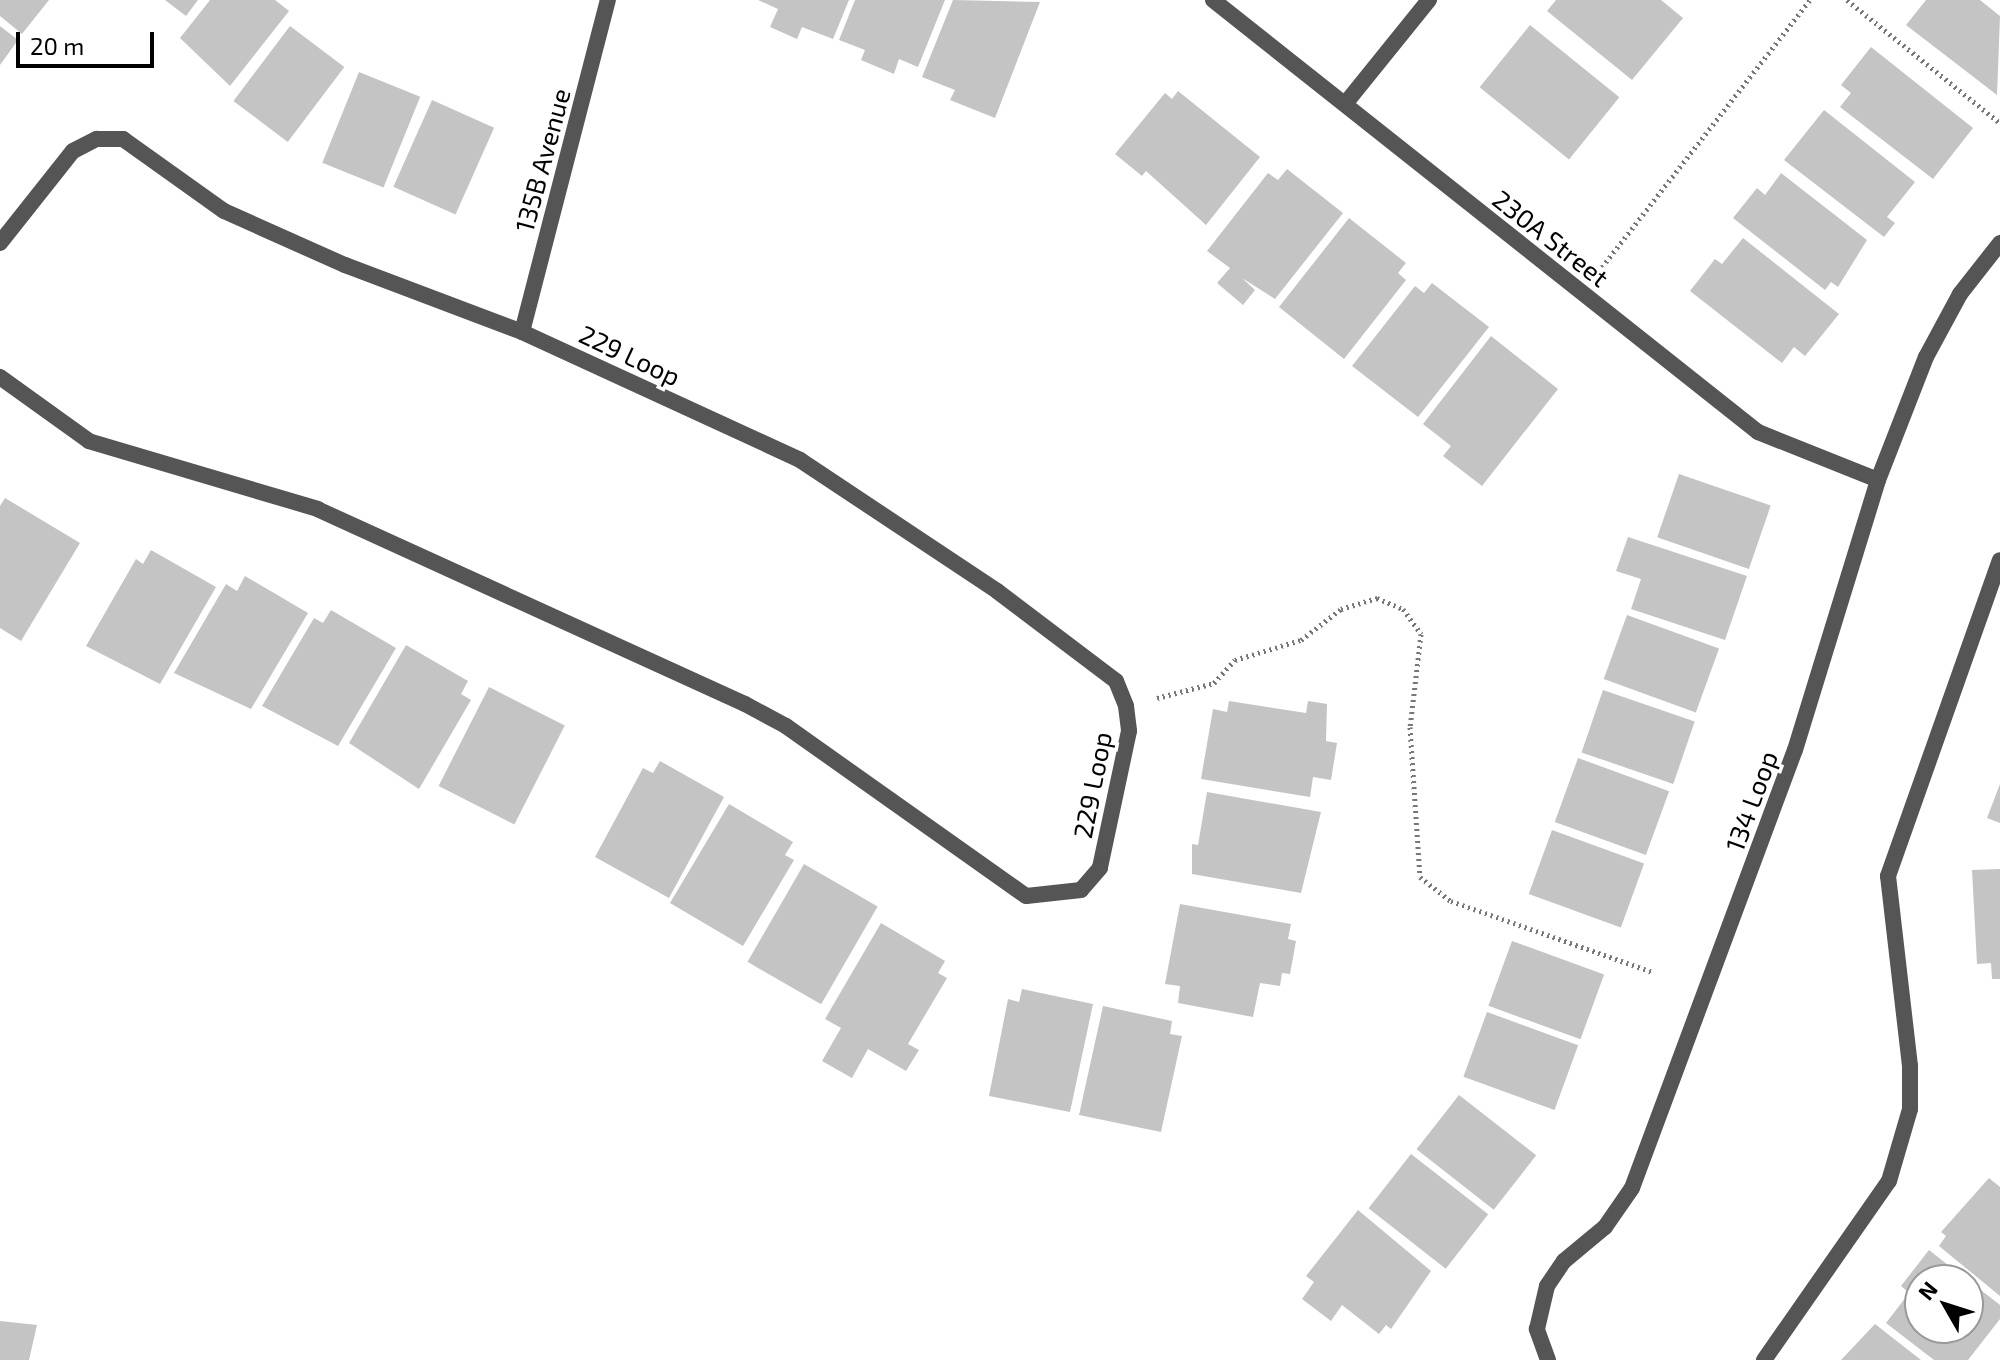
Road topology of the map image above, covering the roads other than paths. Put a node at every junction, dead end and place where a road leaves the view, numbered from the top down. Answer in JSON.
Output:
{"nodes":[{"id":1,"x":608,"y":0,"type":"edge"},
{"id":2,"x":1213,"y":0,"type":"edge"},
{"id":3,"x":1429,"y":0,"type":"edge"},
{"id":4,"x":1345,"y":104,"type":"junction"},
{"id":5,"x":0,"y":243,"type":"edge"},
{"id":6,"x":2000,"y":243,"type":"edge"},
{"id":7,"x":522,"y":332,"type":"junction"},
{"id":8,"x":0,"y":377,"type":"edge"},
{"id":9,"x":1878,"y":480,"type":"junction"},
{"id":10,"x":2000,"y":560,"type":"edge"},
{"id":11,"x":1548,"y":1360,"type":"edge"},
{"id":12,"x":1764,"y":1360,"type":"edge"}],
"edges":[{"from":1,"to":7,"type":"street","name":"135B Avenue"},
{"from":2,"to":4,"type":"street","name":"230A Street"},
{"from":3,"to":4,"type":"street"},
{"from":4,"to":9,"type":"street","name":"230A Street"},
{"from":5,"to":7,"type":"street","name":"229 Loop"},
{"from":6,"to":9,"type":"street","name":"134 Loop"},
{"from":7,"to":8,"type":"street","name":"229 Loop"},
{"from":9,"to":11,"type":"street","name":"134 Loop"},
{"from":10,"to":12,"type":"street"}]}
